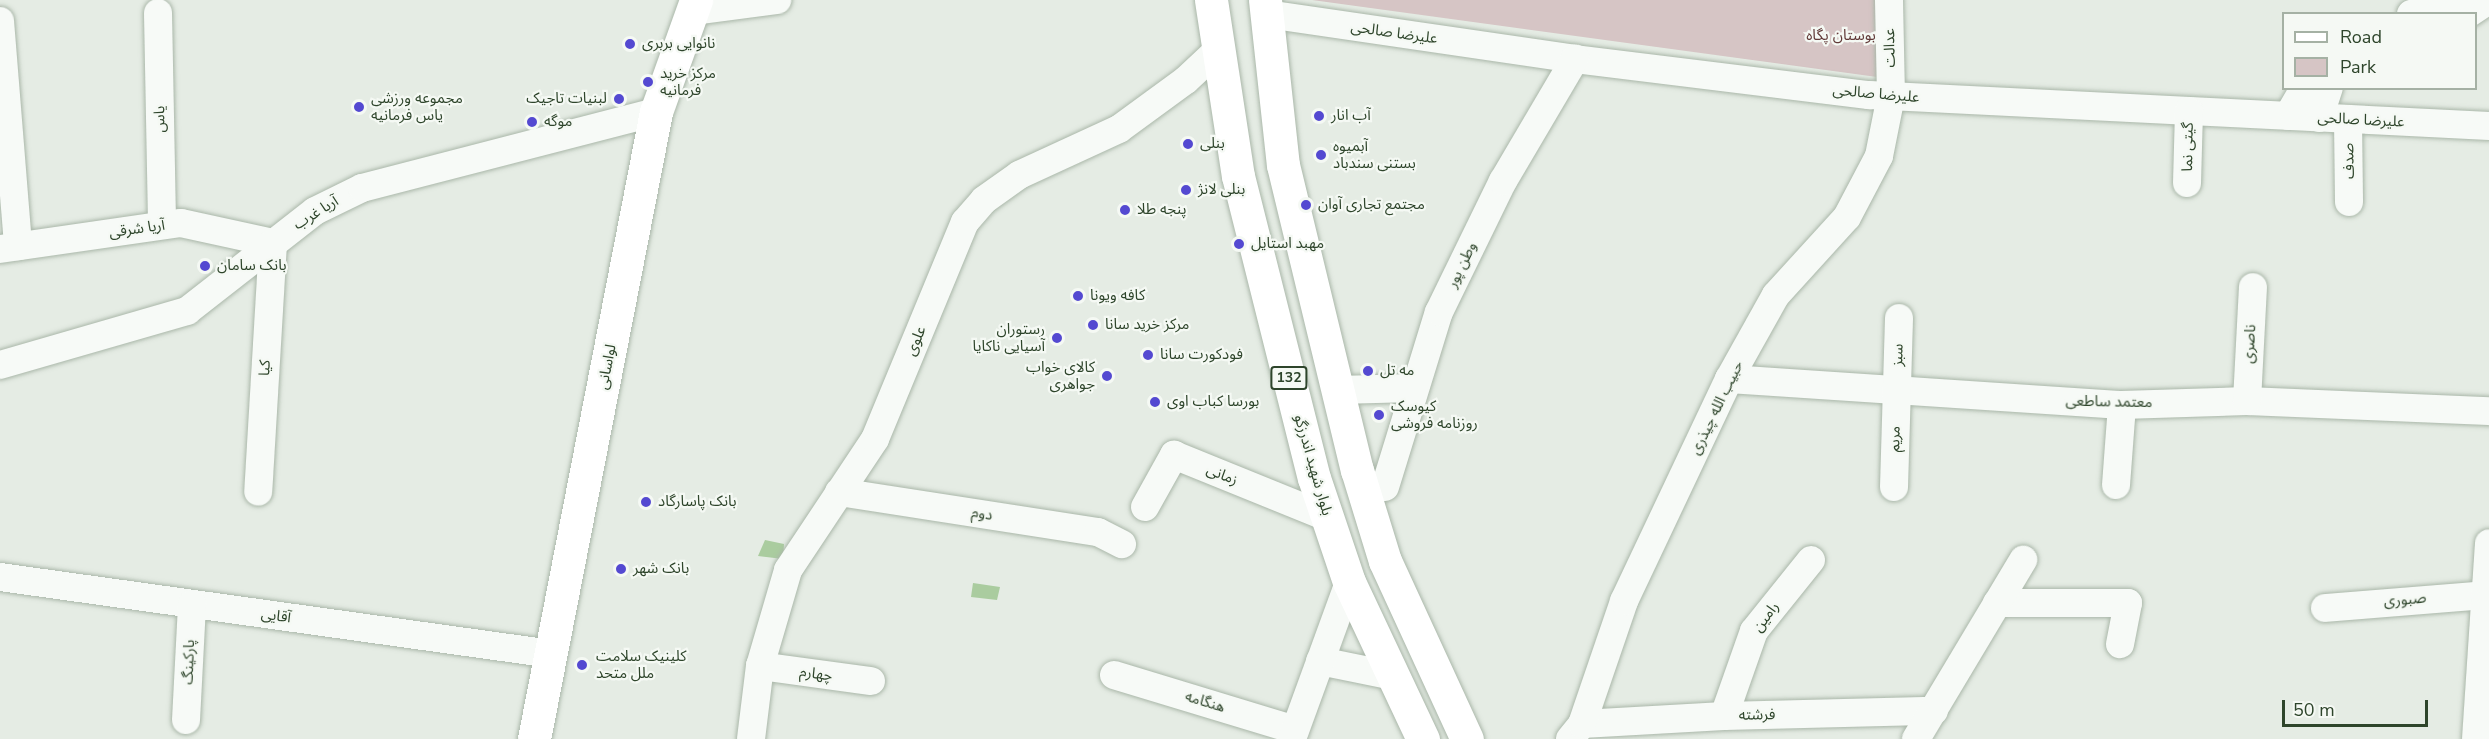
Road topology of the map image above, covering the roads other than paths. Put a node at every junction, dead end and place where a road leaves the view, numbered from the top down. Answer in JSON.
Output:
{"nodes":[{"id":1,"x":777,"y":0,"type":"edge"},
{"id":2,"x":1211,"y":0,"type":"edge"},
{"id":3,"x":1889,"y":0,"type":"edge"},
{"id":4,"x":2459,"y":0,"type":"edge"},
{"id":5,"x":2489,"y":0,"type":"edge"},
{"id":6,"x":694,"y":5,"type":"edge"},
{"id":7,"x":1266,"y":7,"type":"edge"},
{"id":8,"x":2418,"y":12,"type":"edge"},
{"id":9,"x":2471,"y":12,"type":"edge"},
{"id":10,"x":158,"y":13,"type":"dead end"},
{"id":11,"x":0,"y":21,"type":"edge"},
{"id":12,"x":1217,"y":51,"type":"junction"},
{"id":13,"x":1575,"y":59,"type":"junction"},
{"id":14,"x":2303,"y":90,"type":"edge"},
{"id":15,"x":2328,"y":90,"type":"edge"},
{"id":16,"x":1891,"y":96,"type":"junction"},
{"id":17,"x":2189,"y":111,"type":"junction"},
{"id":18,"x":656,"y":112,"type":"junction"},
{"id":19,"x":2288,"y":116,"type":"junction"},
{"id":20,"x":2319,"y":118,"type":"junction"},
{"id":21,"x":2348,"y":119,"type":"junction"},
{"id":22,"x":2489,"y":126,"type":"edge"},
{"id":23,"x":2187,"y":183,"type":"dead end"},
{"id":24,"x":2349,"y":202,"type":"dead end"},
{"id":25,"x":162,"y":225,"type":"junction"},
{"id":26,"x":273,"y":243,"type":"junction"},
{"id":27,"x":9,"y":248,"type":"edge"},
{"id":28,"x":2253,"y":286,"type":"dead end"},
{"id":29,"x":1899,"y":318,"type":"dead end"},
{"id":30,"x":0,"y":365,"type":"edge"},
{"id":31,"x":1729,"y":379,"type":"junction"},
{"id":32,"x":1414,"y":388,"type":"junction"},
{"id":33,"x":1338,"y":390,"type":"junction"},
{"id":34,"x":1897,"y":391,"type":"junction"},
{"id":35,"x":2247,"y":401,"type":"junction"},
{"id":36,"x":2122,"y":405,"type":"junction"},
{"id":37,"x":2489,"y":411,"type":"edge"},
{"id":38,"x":2116,"y":485,"type":"dead end"},
{"id":39,"x":1385,"y":487,"type":"dead end"},
{"id":40,"x":1894,"y":487,"type":"dead end"},
{"id":41,"x":258,"y":492,"type":"dead end"},
{"id":42,"x":839,"y":492,"type":"junction"},
{"id":43,"x":1145,"y":507,"type":"dead end"},
{"id":44,"x":1327,"y":517,"type":"junction"},
{"id":45,"x":2489,"y":543,"type":"edge"},
{"id":46,"x":1122,"y":544,"type":"dead end"},
{"id":47,"x":1811,"y":560,"type":"dead end"},
{"id":48,"x":2023,"y":560,"type":"dead end"},
{"id":49,"x":0,"y":577,"type":"edge"},
{"id":50,"x":1349,"y":582,"type":"junction"},
{"id":51,"x":2486,"y":595,"type":"junction"},
{"id":52,"x":1997,"y":603,"type":"junction"},
{"id":53,"x":192,"y":604,"type":"junction"},
{"id":54,"x":2325,"y":608,"type":"dead end"},
{"id":55,"x":2120,"y":644,"type":"dead end"},
{"id":56,"x":552,"y":654,"type":"junction"},
{"id":57,"x":1320,"y":661,"type":"junction"},
{"id":58,"x":760,"y":666,"type":"junction"},
{"id":59,"x":1114,"y":675,"type":"dead end"},
{"id":60,"x":1393,"y":676,"type":"junction"},
{"id":61,"x":871,"y":681,"type":"dead end"},
{"id":62,"x":1934,"y":711,"type":"junction"},
{"id":63,"x":1724,"y":716,"type":"junction"},
{"id":64,"x":186,"y":720,"type":"dead end"},
{"id":65,"x":1576,"y":732,"type":"edge"},
{"id":66,"x":1293,"y":734,"type":"edge"},
{"id":67,"x":534,"y":739,"type":"edge"},
{"id":68,"x":751,"y":739,"type":"edge"},
{"id":69,"x":1423,"y":739,"type":"edge"},
{"id":70,"x":1467,"y":739,"type":"edge"},
{"id":71,"x":1916,"y":739,"type":"edge"},
{"id":72,"x":2476,"y":739,"type":"edge"}],
"edges":[{"from":1,"to":6,"type":"street"},
{"from":2,"to":12,"type":"main road","name":"بلوار شهید اندرزگو","number":"132"},
{"from":3,"to":16,"type":"street","name":"عدالت"},
{"from":4,"to":8,"type":"street"},
{"from":5,"to":9,"type":"street"},
{"from":6,"to":18,"type":"main road","name":"لواسانی"},
{"from":7,"to":13,"type":"street","name":"علیرضا صالحی"},
{"from":7,"to":33,"type":"main road"},
{"from":10,"to":25,"type":"street","name":"یاس"},
{"from":11,"to":27,"type":"street"},
{"from":12,"to":42,"type":"street","name":"علوی"},
{"from":12,"to":44,"type":"main road","name":"بلوار شهید اندرزگو","number":"132"},
{"from":13,"to":16,"type":"street","name":"علیرضا صالحی"},
{"from":13,"to":32,"type":"street","name":"وطن پور"},
{"from":14,"to":19,"type":"street"},
{"from":15,"to":20,"type":"street"},
{"from":16,"to":17,"type":"street","name":"علیرضا صالحی"},
{"from":16,"to":31,"type":"street","name":"حبیب الله چیذری"},
{"from":17,"to":19,"type":"street","name":"علیرضا صالحی"},
{"from":17,"to":23,"type":"street","name":"گیتی نما"},
{"from":18,"to":26,"type":"street","name":"آریا غرب"},
{"from":18,"to":56,"type":"main road","name":"لواسانی"},
{"from":19,"to":20,"type":"street","name":"علیرضا صالحی"},
{"from":20,"to":21,"type":"street","name":"علیرضا صالحی"},
{"from":21,"to":22,"type":"street","name":"علیرضا صالحی"},
{"from":21,"to":24,"type":"street","name":"صدف"},
{"from":25,"to":26,"type":"street","name":"آریا شرقی"},
{"from":25,"to":27,"type":"street","name":"آریا شرقی"},
{"from":26,"to":30,"type":"street","name":"آریا غرب"},
{"from":26,"to":41,"type":"street","name":"کیا"},
{"from":28,"to":35,"type":"street","name":"ناصری"},
{"from":29,"to":34,"type":"street","name":"سبز"},
{"from":31,"to":34,"type":"street","name":"معتمد ساطعی"},
{"from":31,"to":65,"type":"street","name":"حبیب الله چیذری"},
{"from":32,"to":33,"type":"street"},
{"from":32,"to":39,"type":"street","name":"وطن پور"},
{"from":33,"to":70,"type":"main road"},
{"from":34,"to":36,"type":"street","name":"معتمد ساطعی"},
{"from":34,"to":40,"type":"street","name":"مریم"},
{"from":35,"to":36,"type":"street","name":"معتمد ساطعی"},
{"from":35,"to":37,"type":"street","name":"معتمد ساطعی"},
{"from":36,"to":38,"type":"street"},
{"from":42,"to":46,"type":"street","name":"دوم"},
{"from":42,"to":58,"type":"street","name":"علوی"},
{"from":43,"to":44,"type":"street","name":"زمانی"},
{"from":44,"to":50,"type":"main road","name":"بلوار شهید اندرزگو","number":"132"},
{"from":45,"to":51,"type":"street"},
{"from":47,"to":63,"type":"street","name":"رامین"},
{"from":48,"to":52,"type":"street"},
{"from":49,"to":53,"type":"street","name":"آقایی"},
{"from":50,"to":57,"type":"street"},
{"from":50,"to":60,"type":"main road","name":"بلوار شهید اندرزگو","number":"132"},
{"from":51,"to":54,"type":"street","name":"صبوری"},
{"from":51,"to":72,"type":"street"},
{"from":52,"to":55,"type":"street"},
{"from":52,"to":62,"type":"street"},
{"from":53,"to":56,"type":"street","name":"آقایی"},
{"from":53,"to":64,"type":"street","name":"پارکینگ"},
{"from":56,"to":67,"type":"main road","name":"لواسانی"},
{"from":57,"to":60,"type":"street"},
{"from":57,"to":66,"type":"street"},
{"from":58,"to":61,"type":"street","name":"چهارم"},
{"from":58,"to":68,"type":"street","name":"علوی"},
{"from":59,"to":66,"type":"street","name":"هنگامه"},
{"from":60,"to":69,"type":"main road","name":"بلوار شهید اندرزگو","number":"132"},
{"from":62,"to":63,"type":"street","name":"فرشته"},
{"from":62,"to":71,"type":"street"},
{"from":63,"to":65,"type":"street","name":"فرشته"}]}
